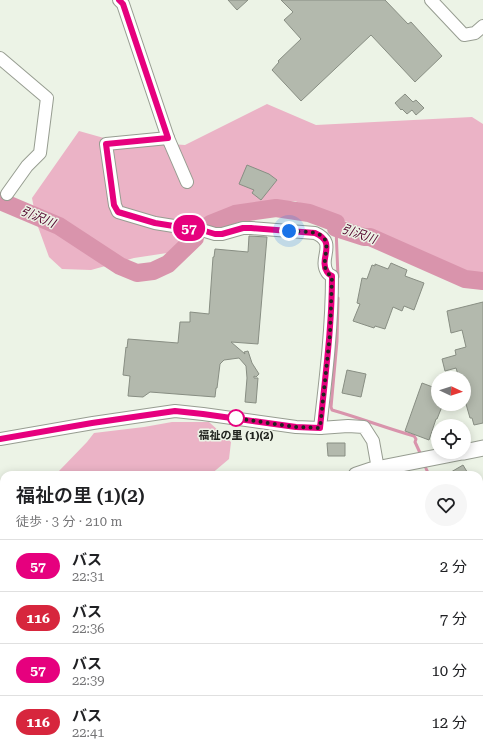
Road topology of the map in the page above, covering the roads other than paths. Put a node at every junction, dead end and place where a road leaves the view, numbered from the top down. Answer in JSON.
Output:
{"nodes":[{"id":1,"x":119,"y":0,"type":"edge"},
{"id":2,"x":431,"y":0,"type":"edge"},
{"id":3,"x":483,"y":26,"type":"edge"},
{"id":4,"x":0,"y":58,"type":"edge"},
{"id":5,"x":168,"y":138,"type":"junction"},
{"id":6,"x":187,"y":182,"type":"dead end"},
{"id":7,"x":7,"y":194,"type":"dead end"},
{"id":8,"x":320,"y":428,"type":"junction"},
{"id":9,"x":0,"y":439,"type":"edge"},
{"id":10,"x":483,"y":448,"type":"edge"},
{"id":11,"x":471,"y":450,"type":"edge"},
{"id":12,"x":431,"y":458,"type":"edge"},
{"id":13,"x":378,"y":468,"type":"junction"},
{"id":14,"x":369,"y":471,"type":"edge"}],
"edges":[{"from":1,"to":5,"type":"street"},
{"from":2,"to":3,"type":"street"},
{"from":4,"to":7,"type":"street"},
{"from":5,"to":6,"type":"street"},
{"from":5,"to":8,"type":"street"},
{"from":8,"to":9,"type":"street"},
{"from":8,"to":13,"type":"street"},
{"from":10,"to":11,"type":"main road"},
{"from":12,"to":13,"type":"main road"},
{"from":13,"to":14,"type":"main road"}]}
